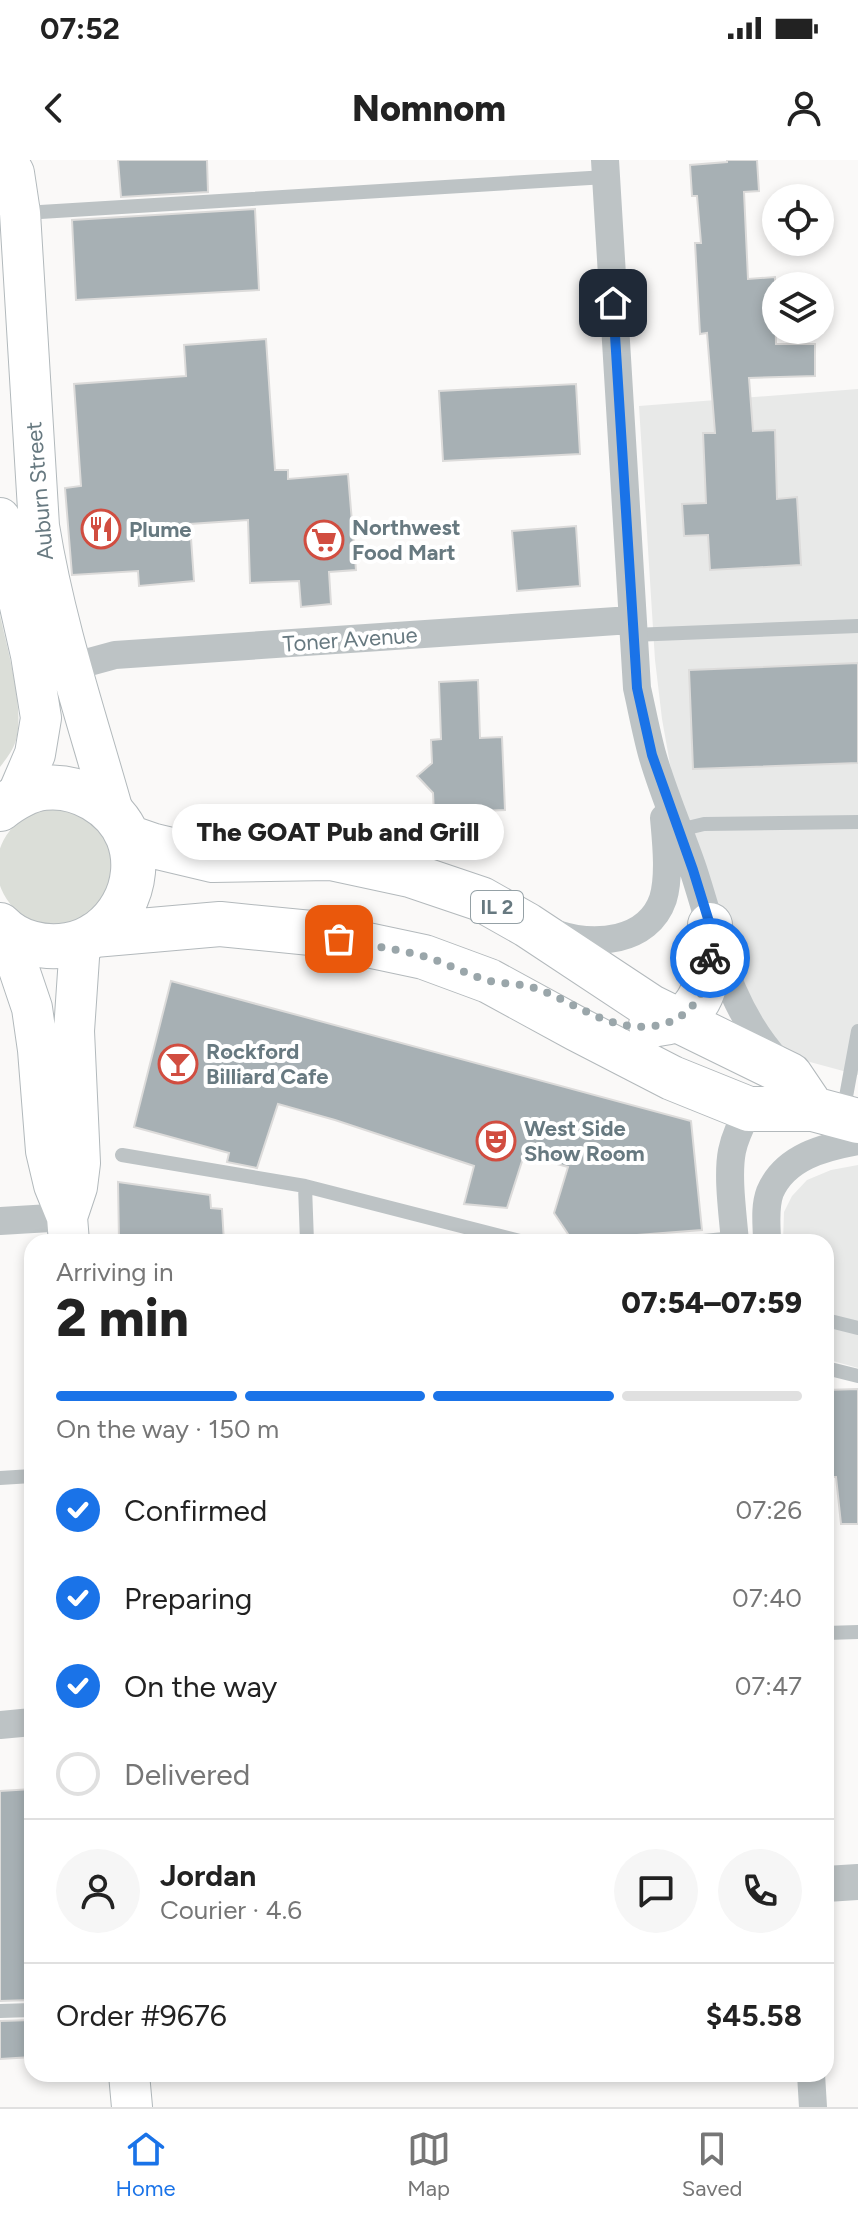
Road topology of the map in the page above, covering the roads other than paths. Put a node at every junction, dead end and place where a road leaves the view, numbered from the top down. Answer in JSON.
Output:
{"nodes":[{"id":1,"x":7,"y":160,"type":"edge"},
{"id":2,"x":606,"y":168,"type":"edge"},
{"id":3,"x":20,"y":213,"type":"junction"},
{"id":4,"x":0,"y":518,"type":"edge"},
{"id":5,"x":858,"y":626,"type":"edge"},
{"id":6,"x":632,"y":627,"type":"junction"},
{"id":7,"x":71,"y":667,"type":"junction"},
{"id":8,"x":661,"y":781,"type":"junction"},
{"id":9,"x":9,"y":802,"type":"edge"},
{"id":10,"x":858,"y":822,"type":"edge"},
{"id":11,"x":121,"y":826,"type":"junction"},
{"id":12,"x":679,"y":830,"type":"junction"},
{"id":13,"x":527,"y":925,"type":"junction"},
{"id":14,"x":710,"y":925,"type":"junction"},
{"id":15,"x":3,"y":928,"type":"edge"},
{"id":16,"x":87,"y":939,"type":"junction"},
{"id":17,"x":489,"y":981,"type":"junction"},
{"id":18,"x":677,"y":1020,"type":"junction"},
{"id":19,"x":858,"y":1031,"type":"edge"},
{"id":20,"x":749,"y":1109,"type":"junction"},
{"id":21,"x":832,"y":1113,"type":"edge"},
{"id":22,"x":122,"y":1155,"type":"dead end"},
{"id":23,"x":305,"y":1186,"type":"junction"},
{"id":24,"x":0,"y":1221,"type":"edge"},
{"id":25,"x":68,"y":1230,"type":"edge"},
{"id":26,"x":307,"y":1234,"type":"edge"},
{"id":27,"x":493,"y":1234,"type":"edge"},
{"id":28,"x":734,"y":1234,"type":"edge"},
{"id":29,"x":767,"y":1234,"type":"edge"},
{"id":30,"x":834,"y":1322,"type":"edge"},
{"id":31,"x":858,"y":1328,"type":"edge"},
{"id":32,"x":834,"y":1370,"type":"edge"},
{"id":33,"x":858,"y":1376,"type":"edge"},
{"id":34,"x":24,"y":1476,"type":"edge"},
{"id":35,"x":0,"y":1478,"type":"edge"},
{"id":36,"x":858,"y":1632,"type":"edge"},
{"id":37,"x":834,"y":1633,"type":"edge"},
{"id":38,"x":24,"y":1723,"type":"edge"},
{"id":39,"x":0,"y":1725,"type":"edge"},
{"id":40,"x":858,"y":1882,"type":"edge"},
{"id":41,"x":834,"y":1884,"type":"edge"},
{"id":42,"x":24,"y":2010,"type":"edge"},
{"id":43,"x":0,"y":2011,"type":"edge"},
{"id":44,"x":130,"y":2082,"type":"edge"},
{"id":45,"x":811,"y":2082,"type":"edge"},
{"id":46,"x":132,"y":2107,"type":"edge"},
{"id":47,"x":813,"y":2107,"type":"edge"}],
"edges":[{"from":1,"to":3,"type":"main road","name":"Auburn Street"},
{"from":2,"to":3,"type":"lane"},
{"from":2,"to":6,"type":"street"},
{"from":3,"to":7,"type":"main road","name":"Auburn Street"},
{"from":4,"to":9,"type":"main road","name":"Auburn Street"},
{"from":5,"to":6,"type":"lane"},
{"from":6,"to":7,"type":"street","name":"Toner Avenue"},
{"from":6,"to":8,"type":"street"},
{"from":7,"to":11,"type":"main road","name":"Auburn Street"},
{"from":8,"to":12,"type":"street"},
{"from":8,"to":13,"type":"street"},
{"from":9,"to":11,"type":"main road"},
{"from":10,"to":12,"type":"lane"},
{"from":11,"to":13,"type":"main road","number":"IL 2"},
{"from":11,"to":16,"type":"main road"},
{"from":12,"to":14,"type":"street"},
{"from":13,"to":18,"type":"main road","number":"IL 2"},
{"from":14,"to":18,"type":"main road"},
{"from":14,"to":21,"type":"street"},
{"from":15,"to":16,"type":"main road"},
{"from":15,"to":25,"type":"main road"},
{"from":16,"to":17,"type":"main road"},
{"from":16,"to":25,"type":"main road"},
{"from":17,"to":18,"type":"main road"},
{"from":17,"to":20,"type":"main road"},
{"from":18,"to":21,"type":"main road","number":"IL 2"},
{"from":19,"to":21,"type":"lane"},
{"from":20,"to":21,"type":"main road"},
{"from":20,"to":28,"type":"street"},
{"from":21,"to":29,"type":"street"},
{"from":22,"to":23,"type":"lane"},
{"from":23,"to":26,"type":"lane"},
{"from":23,"to":27,"type":"lane"},
{"from":24,"to":25,"type":"street"},
{"from":30,"to":31,"type":"lane"},
{"from":32,"to":33,"type":"lane"},
{"from":34,"to":35,"type":"lane"},
{"from":36,"to":37,"type":"lane"},
{"from":38,"to":39,"type":"street"},
{"from":40,"to":41,"type":"street"},
{"from":42,"to":43,"type":"lane"},
{"from":44,"to":46,"type":"main road"},
{"from":45,"to":47,"type":"street"}]}
